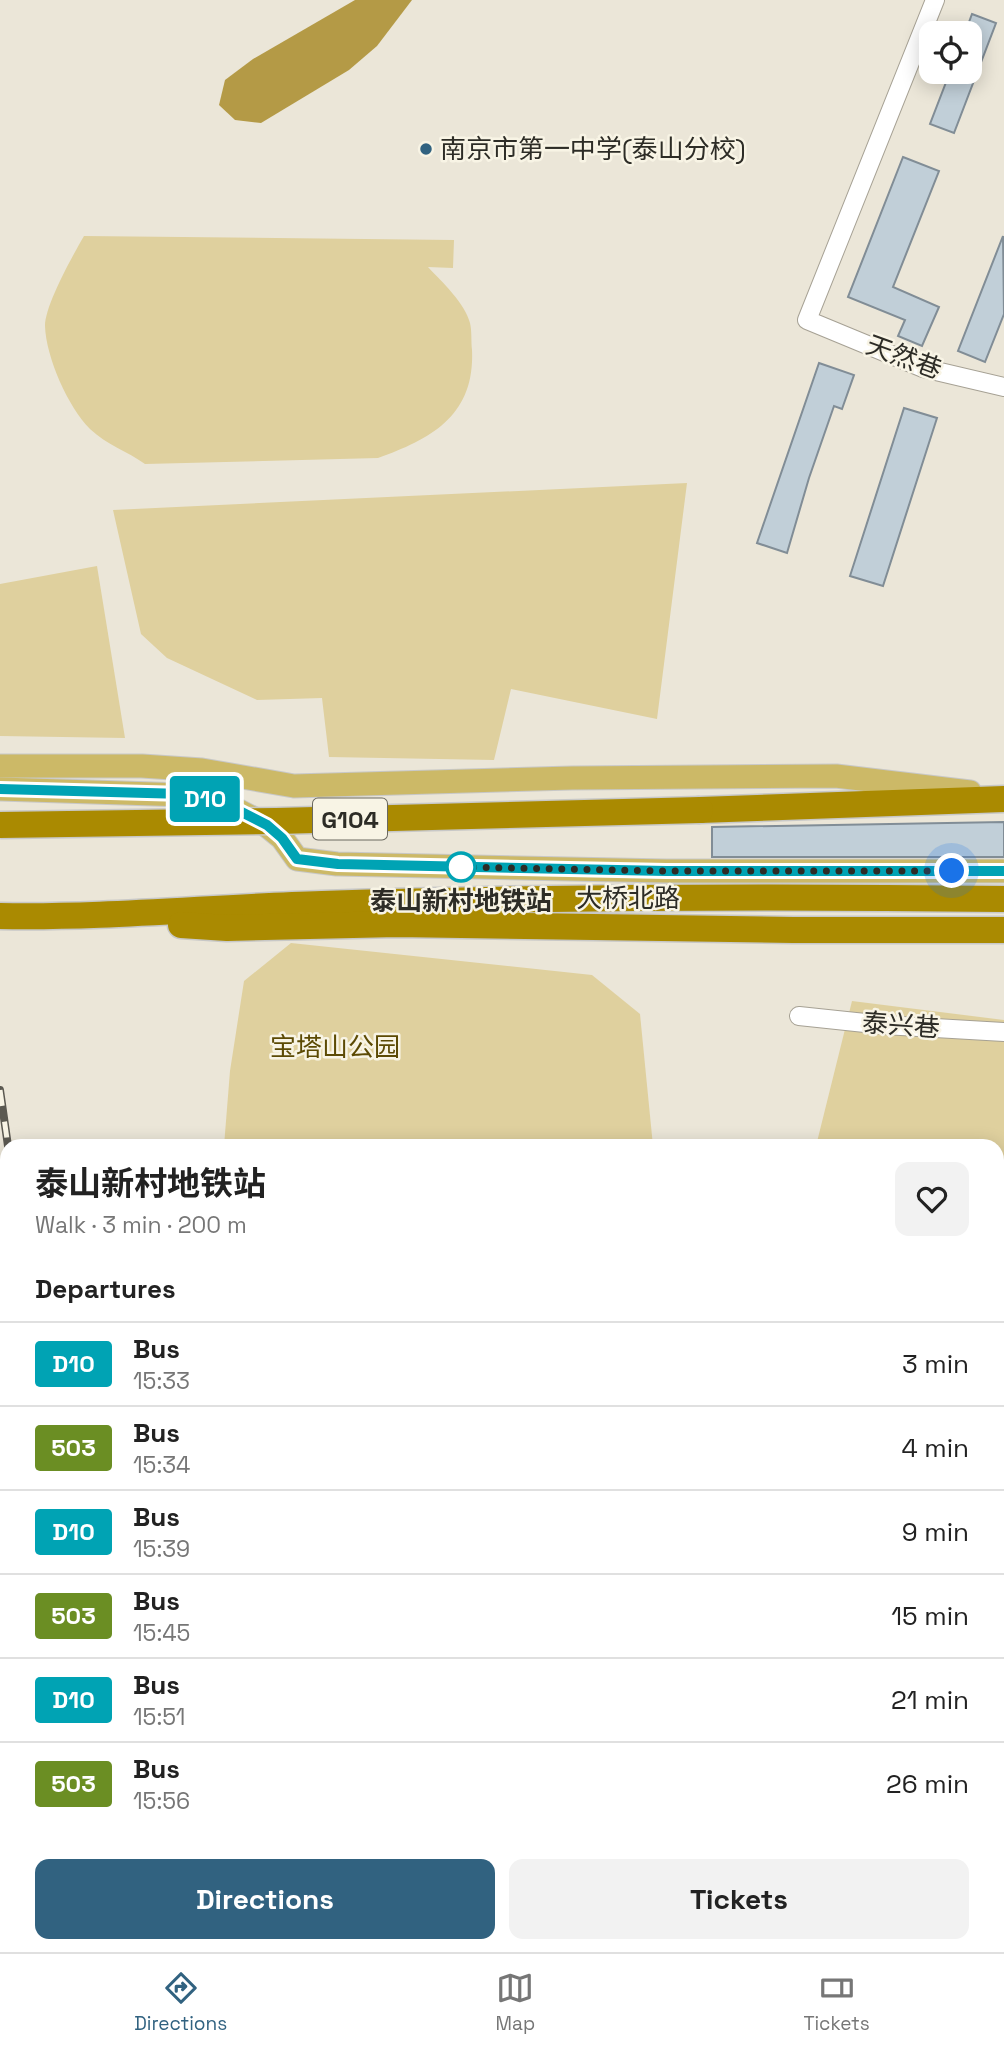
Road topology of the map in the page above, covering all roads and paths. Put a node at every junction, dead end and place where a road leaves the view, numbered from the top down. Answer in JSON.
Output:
{"nodes":[{"id":1,"x":935,"y":0,"type":"edge"},
{"id":2,"x":1004,"y":387,"type":"edge"},
{"id":3,"x":0,"y":766,"type":"edge"},
{"id":4,"x":0,"y":789,"type":"edge"},
{"id":5,"x":1004,"y":798,"type":"edge"},
{"id":6,"x":0,"y":825,"type":"edge"},
{"id":7,"x":1004,"y":871,"type":"edge"},
{"id":8,"x":1004,"y":899,"type":"edge"},
{"id":9,"x":0,"y":916,"type":"edge"},
{"id":10,"x":72,"y":918,"type":"junction"},
{"id":11,"x":1004,"y":930,"type":"edge"},
{"id":12,"x":799,"y":1016,"type":"dead end"},
{"id":13,"x":1004,"y":1032,"type":"edge"}],
"edges":[{"from":1,"to":2,"type":"street","name":"天然巷"},
{"from":3,"to":5,"type":"main road"},
{"from":4,"to":7,"type":"main road"},
{"from":5,"to":6,"type":"highway","number":"G104","bridge":true},
{"from":8,"to":10,"type":"highway","name":"大桥北路"},
{"from":9,"to":10,"type":"highway","name":"大桥北路"},
{"from":10,"to":11,"type":"highway"},
{"from":12,"to":13,"type":"street","name":"泰兴巷"}]}
